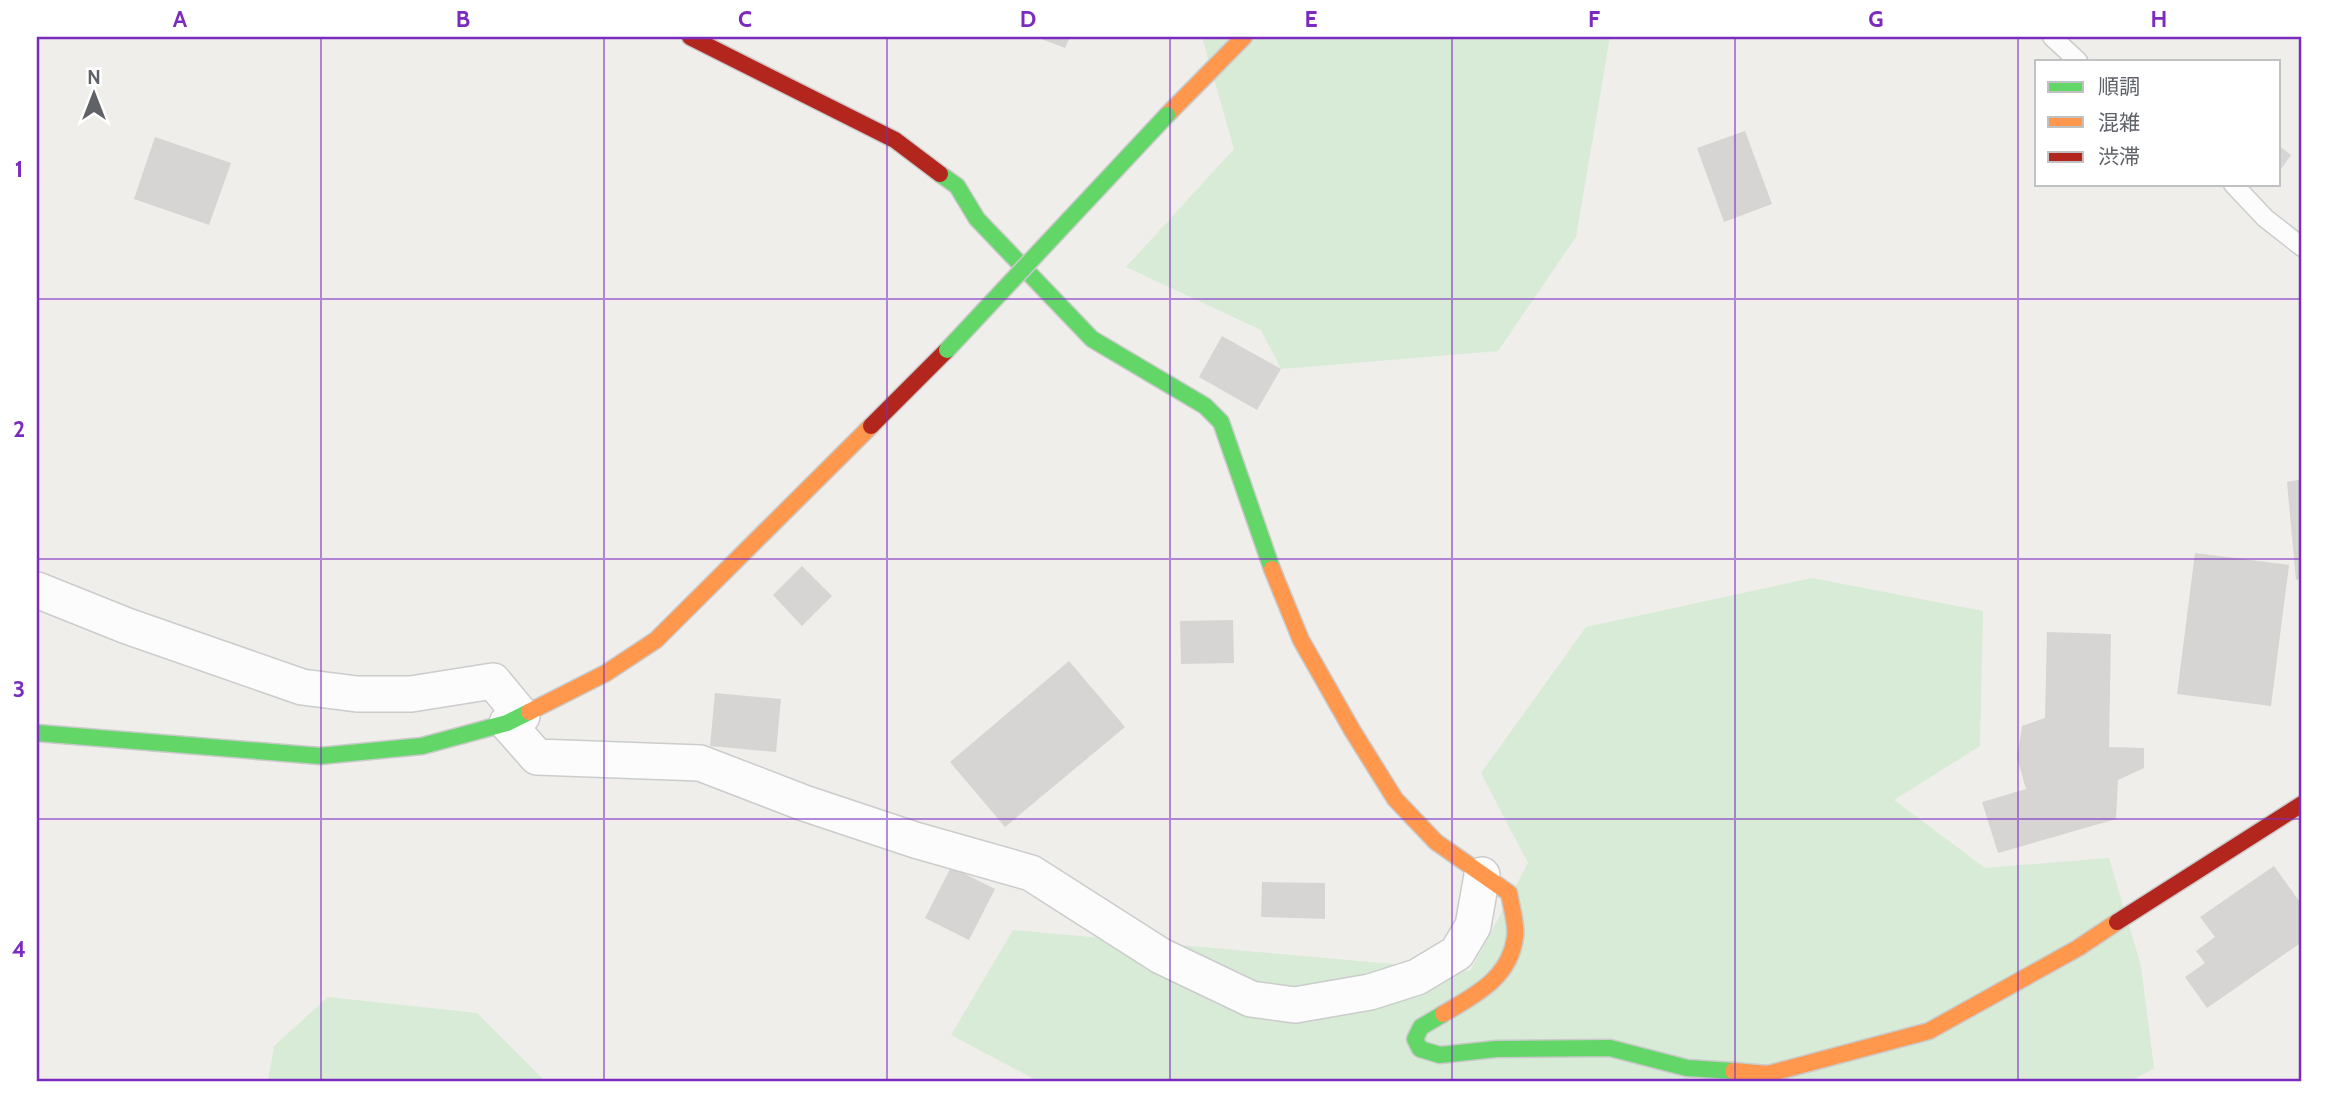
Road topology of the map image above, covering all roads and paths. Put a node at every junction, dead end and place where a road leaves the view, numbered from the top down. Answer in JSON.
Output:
{"nodes":[{"id":1,"x":690,"y":37,"type":"edge"},
{"id":2,"x":1244,"y":37,"type":"edge"},
{"id":3,"x":2052,"y":37,"type":"edge"},
{"id":4,"x":2077,"y":60,"type":"edge"},
{"id":5,"x":2235,"y":186,"type":"edge"},
{"id":6,"x":2302,"y":247,"type":"edge"},
{"id":7,"x":37,"y":590,"type":"edge"},
{"id":8,"x":515,"y":720,"type":"junction"},
{"id":9,"x":37,"y":733,"type":"edge"},
{"id":10,"x":2302,"y":804,"type":"edge"},
{"id":11,"x":1482,"y":876,"type":"junction"}],
"edges":[{"from":1,"to":11,"type":"street"},
{"from":2,"to":8,"type":"street","bridge":true},
{"from":3,"to":4,"type":"lane"},
{"from":5,"to":6,"type":"lane"},
{"from":7,"to":8,"type":"street"},
{"from":8,"to":9,"type":"street"},
{"from":8,"to":11,"type":"street"},
{"from":10,"to":11,"type":"street"}]}
